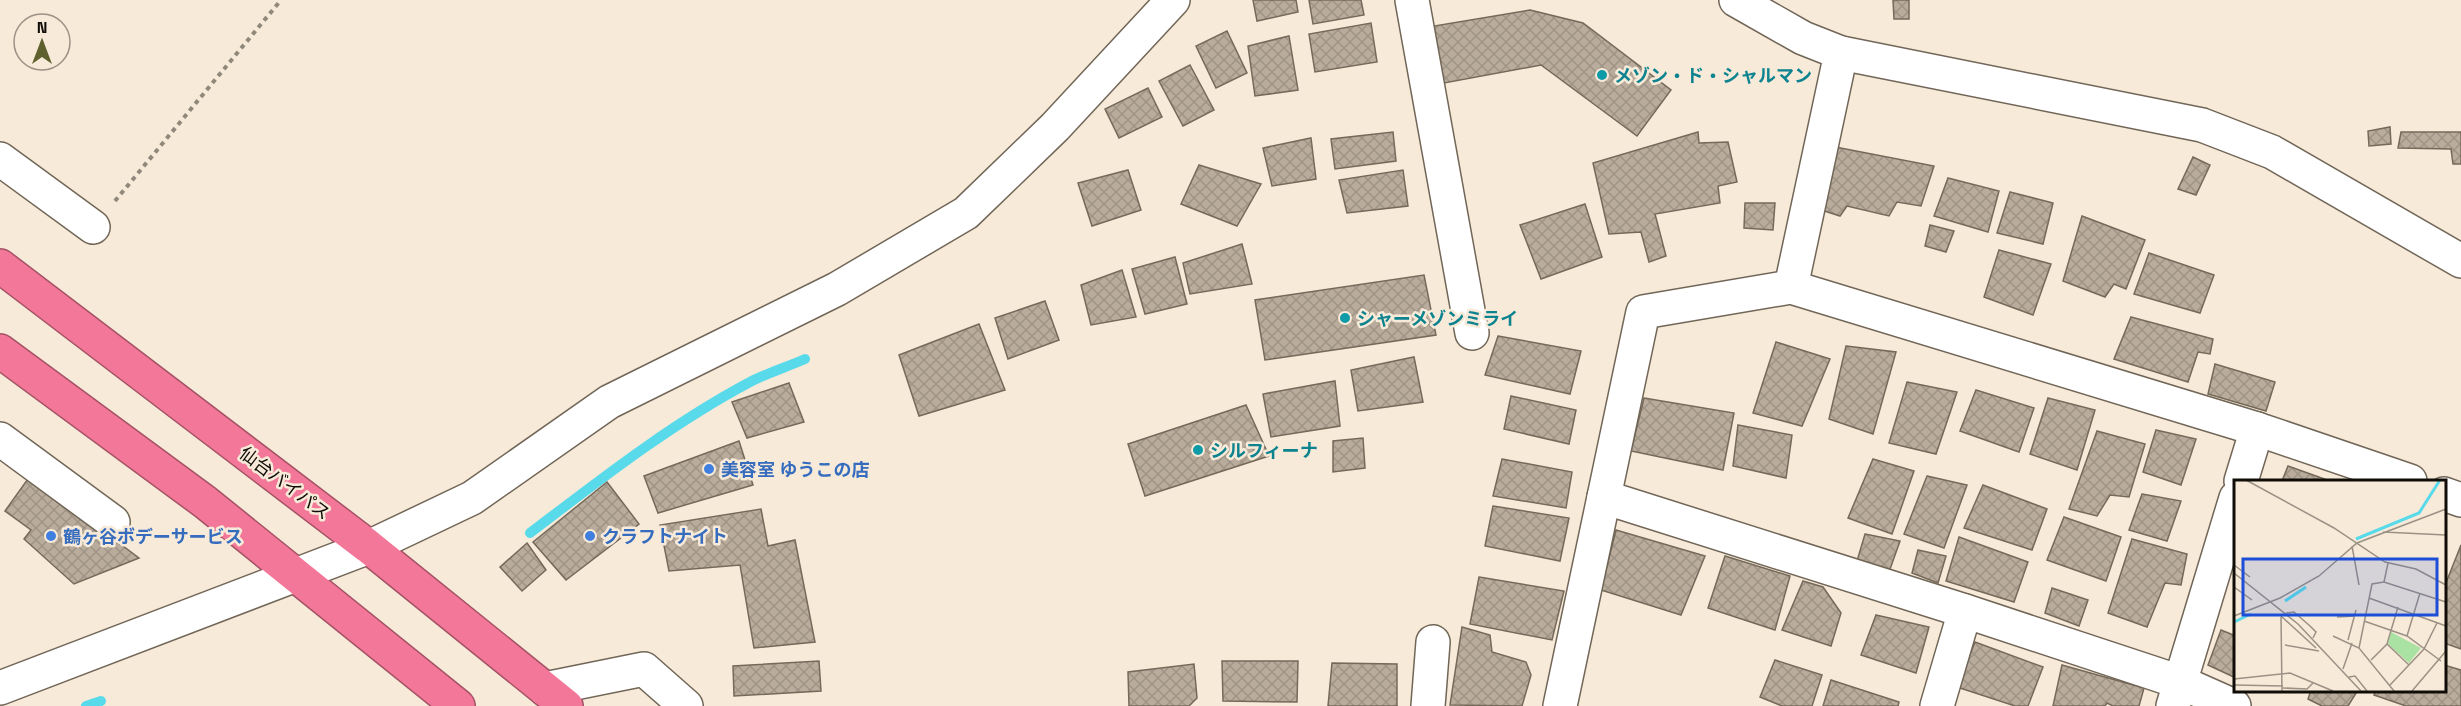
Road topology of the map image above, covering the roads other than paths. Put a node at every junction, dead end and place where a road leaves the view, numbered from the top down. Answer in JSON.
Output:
{"nodes":[{"id":1,"x":1173,"y":0,"type":"edge"},
{"id":2,"x":1412,"y":0,"type":"edge"},
{"id":3,"x":1736,"y":0,"type":"edge"},
{"id":4,"x":1840,"y":53,"type":"junction"},
{"id":5,"x":0,"y":159,"type":"edge"},
{"id":6,"x":93,"y":227,"type":"road end"},
{"id":7,"x":2461,"y":261,"type":"edge"},
{"id":8,"x":0,"y":266,"type":"edge"},
{"id":9,"x":1791,"y":287,"type":"junction"},
{"id":10,"x":1472,"y":333,"type":"dead end"},
{"id":11,"x":0,"y":351,"type":"edge"},
{"id":12,"x":2257,"y":429,"type":"junction"},
{"id":13,"x":0,"y":439,"type":"edge"},
{"id":14,"x":2241,"y":480,"type":"edge"},
{"id":15,"x":2407,"y":480,"type":"edge"},
{"id":16,"x":2446,"y":494,"type":"edge"},
{"id":17,"x":1604,"y":497,"type":"junction"},
{"id":18,"x":2461,"y":500,"type":"edge"},
{"id":19,"x":2234,"y":505,"type":"edge"},
{"id":20,"x":113,"y":522,"type":"dead end"},
{"id":21,"x":369,"y":547,"type":"junction"},
{"id":22,"x":294,"y":576,"type":"junction"},
{"id":23,"x":1965,"y":611,"type":"junction"},
{"id":24,"x":1433,"y":642,"type":"dead end"},
{"id":25,"x":0,"y":688,"type":"edge"},
{"id":26,"x":2176,"y":694,"type":"edge"},
{"id":27,"x":556,"y":698,"type":"edge"},
{"id":28,"x":459,"y":706,"type":"edge"},
{"id":29,"x":686,"y":706,"type":"edge"},
{"id":30,"x":1428,"y":706,"type":"edge"},
{"id":31,"x":1560,"y":706,"type":"edge"},
{"id":32,"x":1937,"y":706,"type":"edge"},
{"id":33,"x":2234,"y":706,"type":"edge"}],
"edges":[{"from":1,"to":21,"type":"street"},
{"from":2,"to":10,"type":"street"},
{"from":3,"to":4,"type":"street"},
{"from":4,"to":7,"type":"street"},
{"from":4,"to":9,"type":"street"},
{"from":5,"to":6,"type":"street"},
{"from":8,"to":21,"type":"highway","name":"仙台バイパス"},
{"from":9,"to":12,"type":"street"},
{"from":9,"to":17,"type":"street"},
{"from":11,"to":22,"type":"highway"},
{"from":12,"to":14,"type":"street"},
{"from":12,"to":15,"type":"street"},
{"from":13,"to":20,"type":"street"},
{"from":16,"to":18,"type":"street"},
{"from":17,"to":23,"type":"street"},
{"from":17,"to":31,"type":"street"},
{"from":19,"to":26,"type":"street"},
{"from":21,"to":22,"type":"street"},
{"from":21,"to":27,"type":"highway","name":"仙台バイパス"},
{"from":22,"to":25,"type":"street"},
{"from":22,"to":28,"type":"highway"},
{"from":23,"to":26,"type":"street"},
{"from":23,"to":32,"type":"street"},
{"from":24,"to":30,"type":"street"},
{"from":26,"to":33,"type":"street"},
{"from":27,"to":29,"type":"street"}]}
